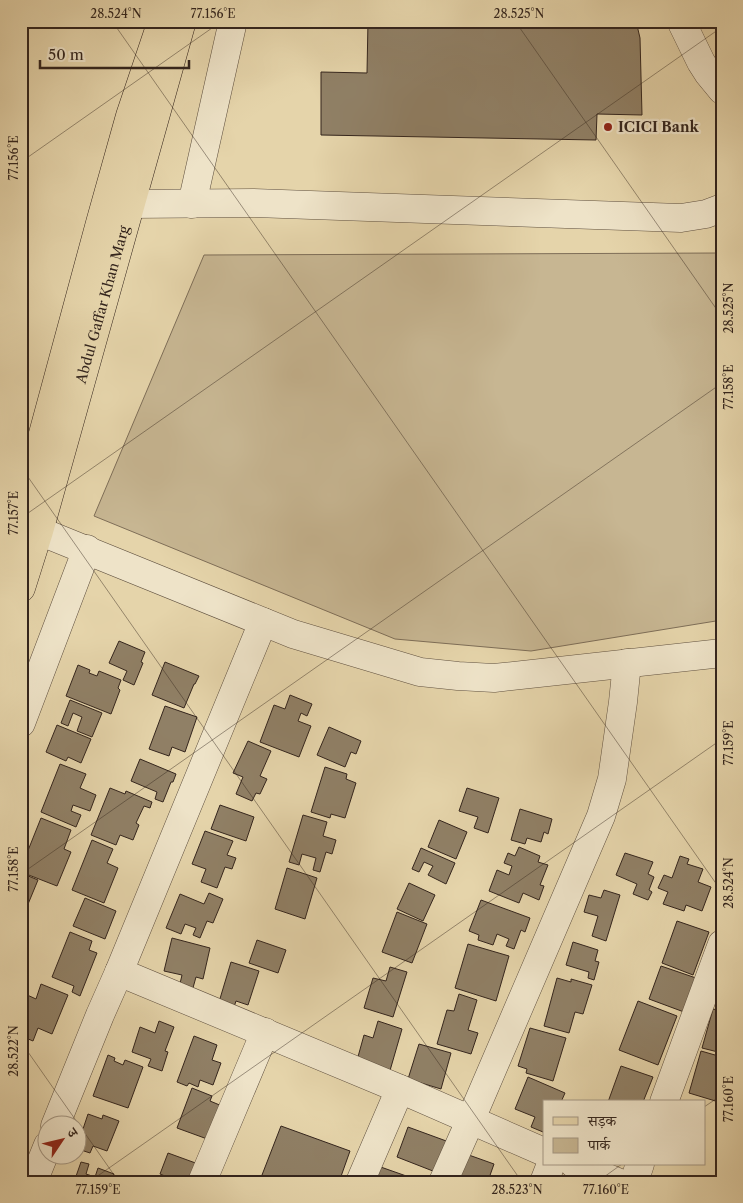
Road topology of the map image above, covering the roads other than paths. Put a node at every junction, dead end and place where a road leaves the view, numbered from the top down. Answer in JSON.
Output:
{"nodes":[{"id":1,"x":162,"y":21,"type":"edge"},
{"id":2,"x":182,"y":21,"type":"edge"},
{"id":3,"x":233,"y":21,"type":"edge"},
{"id":4,"x":681,"y":21,"type":"edge"},
{"id":5,"x":722,"y":90,"type":"edge"},
{"id":6,"x":130,"y":204,"type":"junction"},
{"id":7,"x":192,"y":204,"type":"junction"},
{"id":8,"x":722,"y":208,"type":"edge"},
{"id":9,"x":30,"y":523,"type":"edge"},
{"id":10,"x":87,"y":550,"type":"junction"},
{"id":11,"x":21,"y":588,"type":"edge"},
{"id":12,"x":264,"y":622,"type":"junction"},
{"id":13,"x":722,"y":653,"type":"edge"},
{"id":14,"x":627,"y":663,"type":"junction"},
{"id":15,"x":21,"y":723,"type":"edge"},
{"id":16,"x":722,"y":944,"type":"edge"},
{"id":17,"x":119,"y":972,"type":"junction"},
{"id":18,"x":265,"y":1032,"type":"junction"},
{"id":19,"x":400,"y":1088,"type":"junction"},
{"id":20,"x":665,"y":1100,"type":"edge"},
{"id":21,"x":60,"y":1116,"type":"edge"},
{"id":22,"x":471,"y":1119,"type":"junction"},
{"id":23,"x":543,"y":1152,"type":"edge"},
{"id":24,"x":39,"y":1166,"type":"edge"},
{"id":25,"x":550,"y":1166,"type":"edge"},
{"id":26,"x":579,"y":1166,"type":"edge"},
{"id":27,"x":639,"y":1166,"type":"edge"},
{"id":28,"x":33,"y":1182,"type":"edge"},
{"id":29,"x":202,"y":1182,"type":"edge"},
{"id":30,"x":360,"y":1182,"type":"edge"},
{"id":31,"x":443,"y":1182,"type":"edge"},
{"id":32,"x":544,"y":1182,"type":"edge"},
{"id":33,"x":617,"y":1182,"type":"edge"},
{"id":34,"x":634,"y":1182,"type":"edge"}],
"edges":[{"from":1,"to":9,"type":"main road","name":"Abdul Gaffar Khan Marg"},
{"from":2,"to":6,"type":"main road","name":"Abdul Gaffar Khan Marg"},
{"from":3,"to":7,"type":"street"},
{"from":4,"to":5,"type":"street"},
{"from":6,"to":7,"type":"street"},
{"from":6,"to":9,"type":"main road","name":"Abdul Gaffar Khan Marg"},
{"from":7,"to":8,"type":"street"},
{"from":9,"to":10,"type":"street"},
{"from":9,"to":11,"type":"main road","name":"Abdul Gaffar Khan Marg"},
{"from":10,"to":12,"type":"street"},
{"from":10,"to":15,"type":"street"},
{"from":12,"to":14,"type":"street"},
{"from":12,"to":17,"type":"street"},
{"from":13,"to":14,"type":"street"},
{"from":14,"to":22,"type":"street"},
{"from":16,"to":20,"type":"street"},
{"from":17,"to":18,"type":"street"},
{"from":17,"to":21,"type":"street"},
{"from":18,"to":19,"type":"street"},
{"from":18,"to":29,"type":"street"},
{"from":19,"to":22,"type":"street"},
{"from":19,"to":30,"type":"street"},
{"from":22,"to":23,"type":"street"},
{"from":22,"to":31,"type":"street"},
{"from":24,"to":28,"type":"street"},
{"from":25,"to":32,"type":"street"},
{"from":26,"to":33,"type":"street"},
{"from":27,"to":34,"type":"street"}]}
